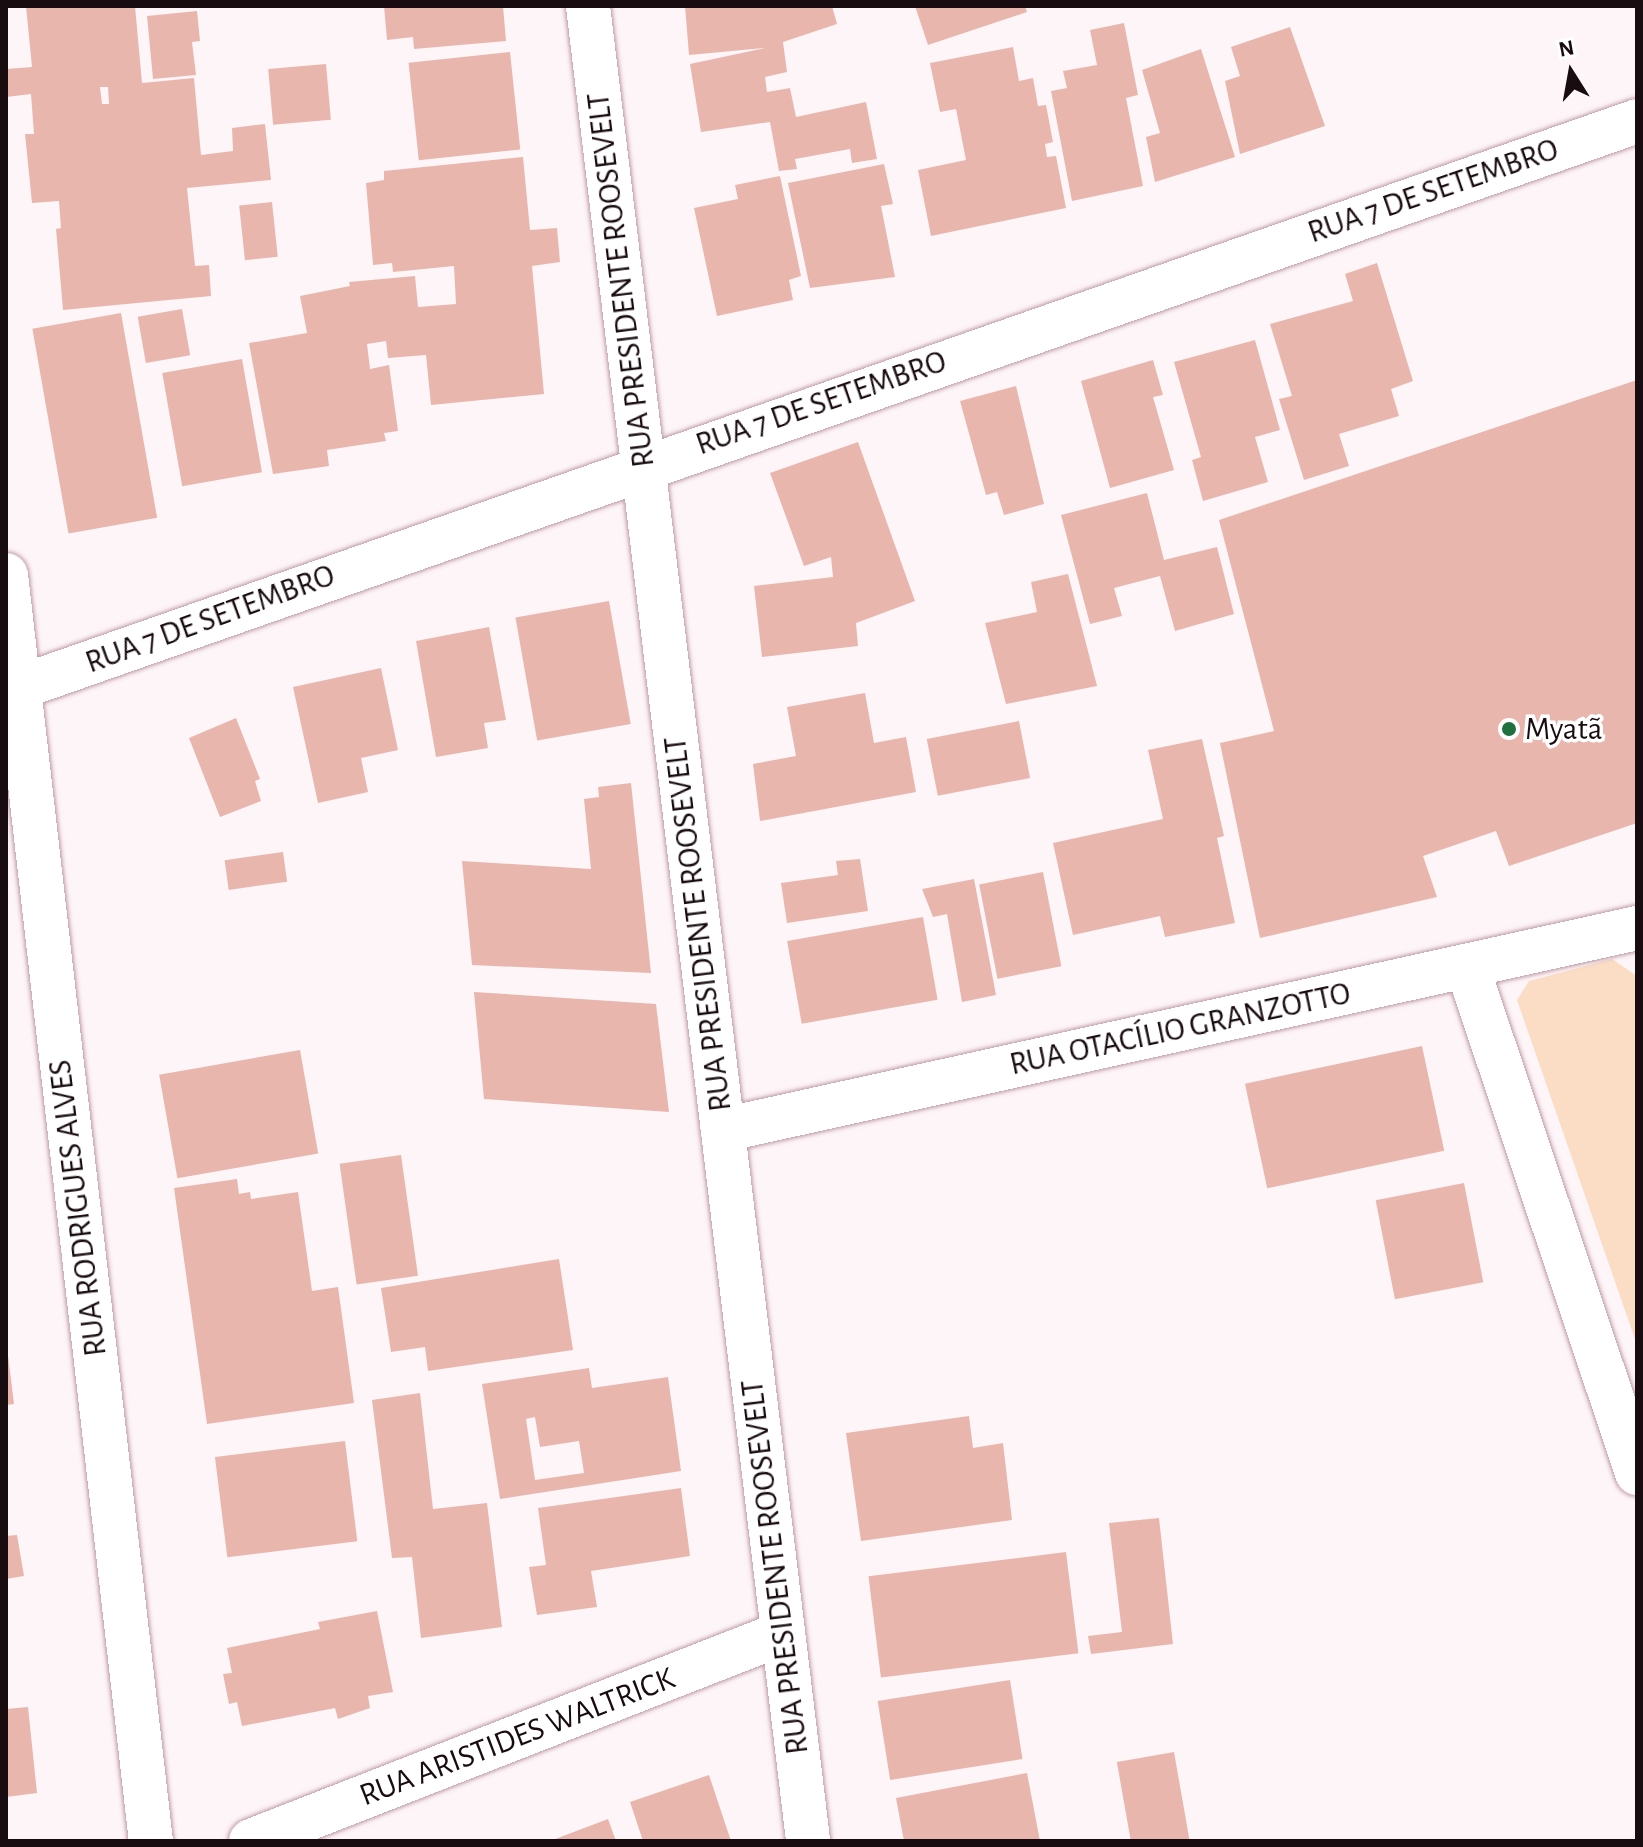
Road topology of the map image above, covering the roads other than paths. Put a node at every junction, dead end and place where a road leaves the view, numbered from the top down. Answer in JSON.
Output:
{"nodes":[{"id":1,"x":588,"y":6,"type":"edge"},
{"id":2,"x":1637,"y":121,"type":"edge"},
{"id":3,"x":643,"y":465,"type":"junction"},
{"id":4,"x":6,"y":575,"type":"edge"},
{"id":5,"x":12,"y":689,"type":"edge"},
{"id":6,"x":1637,"y":928,"type":"edge"},
{"id":7,"x":1467,"y":966,"type":"junction"},
{"id":8,"x":723,"y":1130,"type":"junction"},
{"id":9,"x":1637,"y":1473,"type":"edge"},
{"id":10,"x":783,"y":1633,"type":"junction"},
{"id":11,"x":151,"y":1841,"type":"edge"},
{"id":12,"x":251,"y":1841,"type":"edge"},
{"id":13,"x":808,"y":1841,"type":"edge"}],
"edges":[{"from":1,"to":3,"type":"street","name":"RUA PRESIDENTE ROOSEVELT"},
{"from":2,"to":3,"type":"street","name":"RUA 7 DE SETEMBRO"},
{"from":3,"to":5,"type":"street","name":"RUA 7 DE SETEMBRO"},
{"from":3,"to":8,"type":"street","name":"RUA PRESIDENTE ROOSEVELT"},
{"from":4,"to":5,"type":"street","name":"RUA RODRIGUES ALVES"},
{"from":5,"to":11,"type":"street","name":"RUA RODRIGUES ALVES"},
{"from":6,"to":7,"type":"street","name":"RUA OTACÍLIO GRANZOTTO"},
{"from":7,"to":8,"type":"street","name":"RUA OTACÍLIO GRANZOTTO"},
{"from":7,"to":9,"type":"street"},
{"from":8,"to":10,"type":"street","name":"RUA PRESIDENTE ROOSEVELT"},
{"from":10,"to":12,"type":"street","name":"RUA ARISTIDES WALTRICK"},
{"from":10,"to":13,"type":"street","name":"RUA PRESIDENTE ROOSEVELT"}]}
